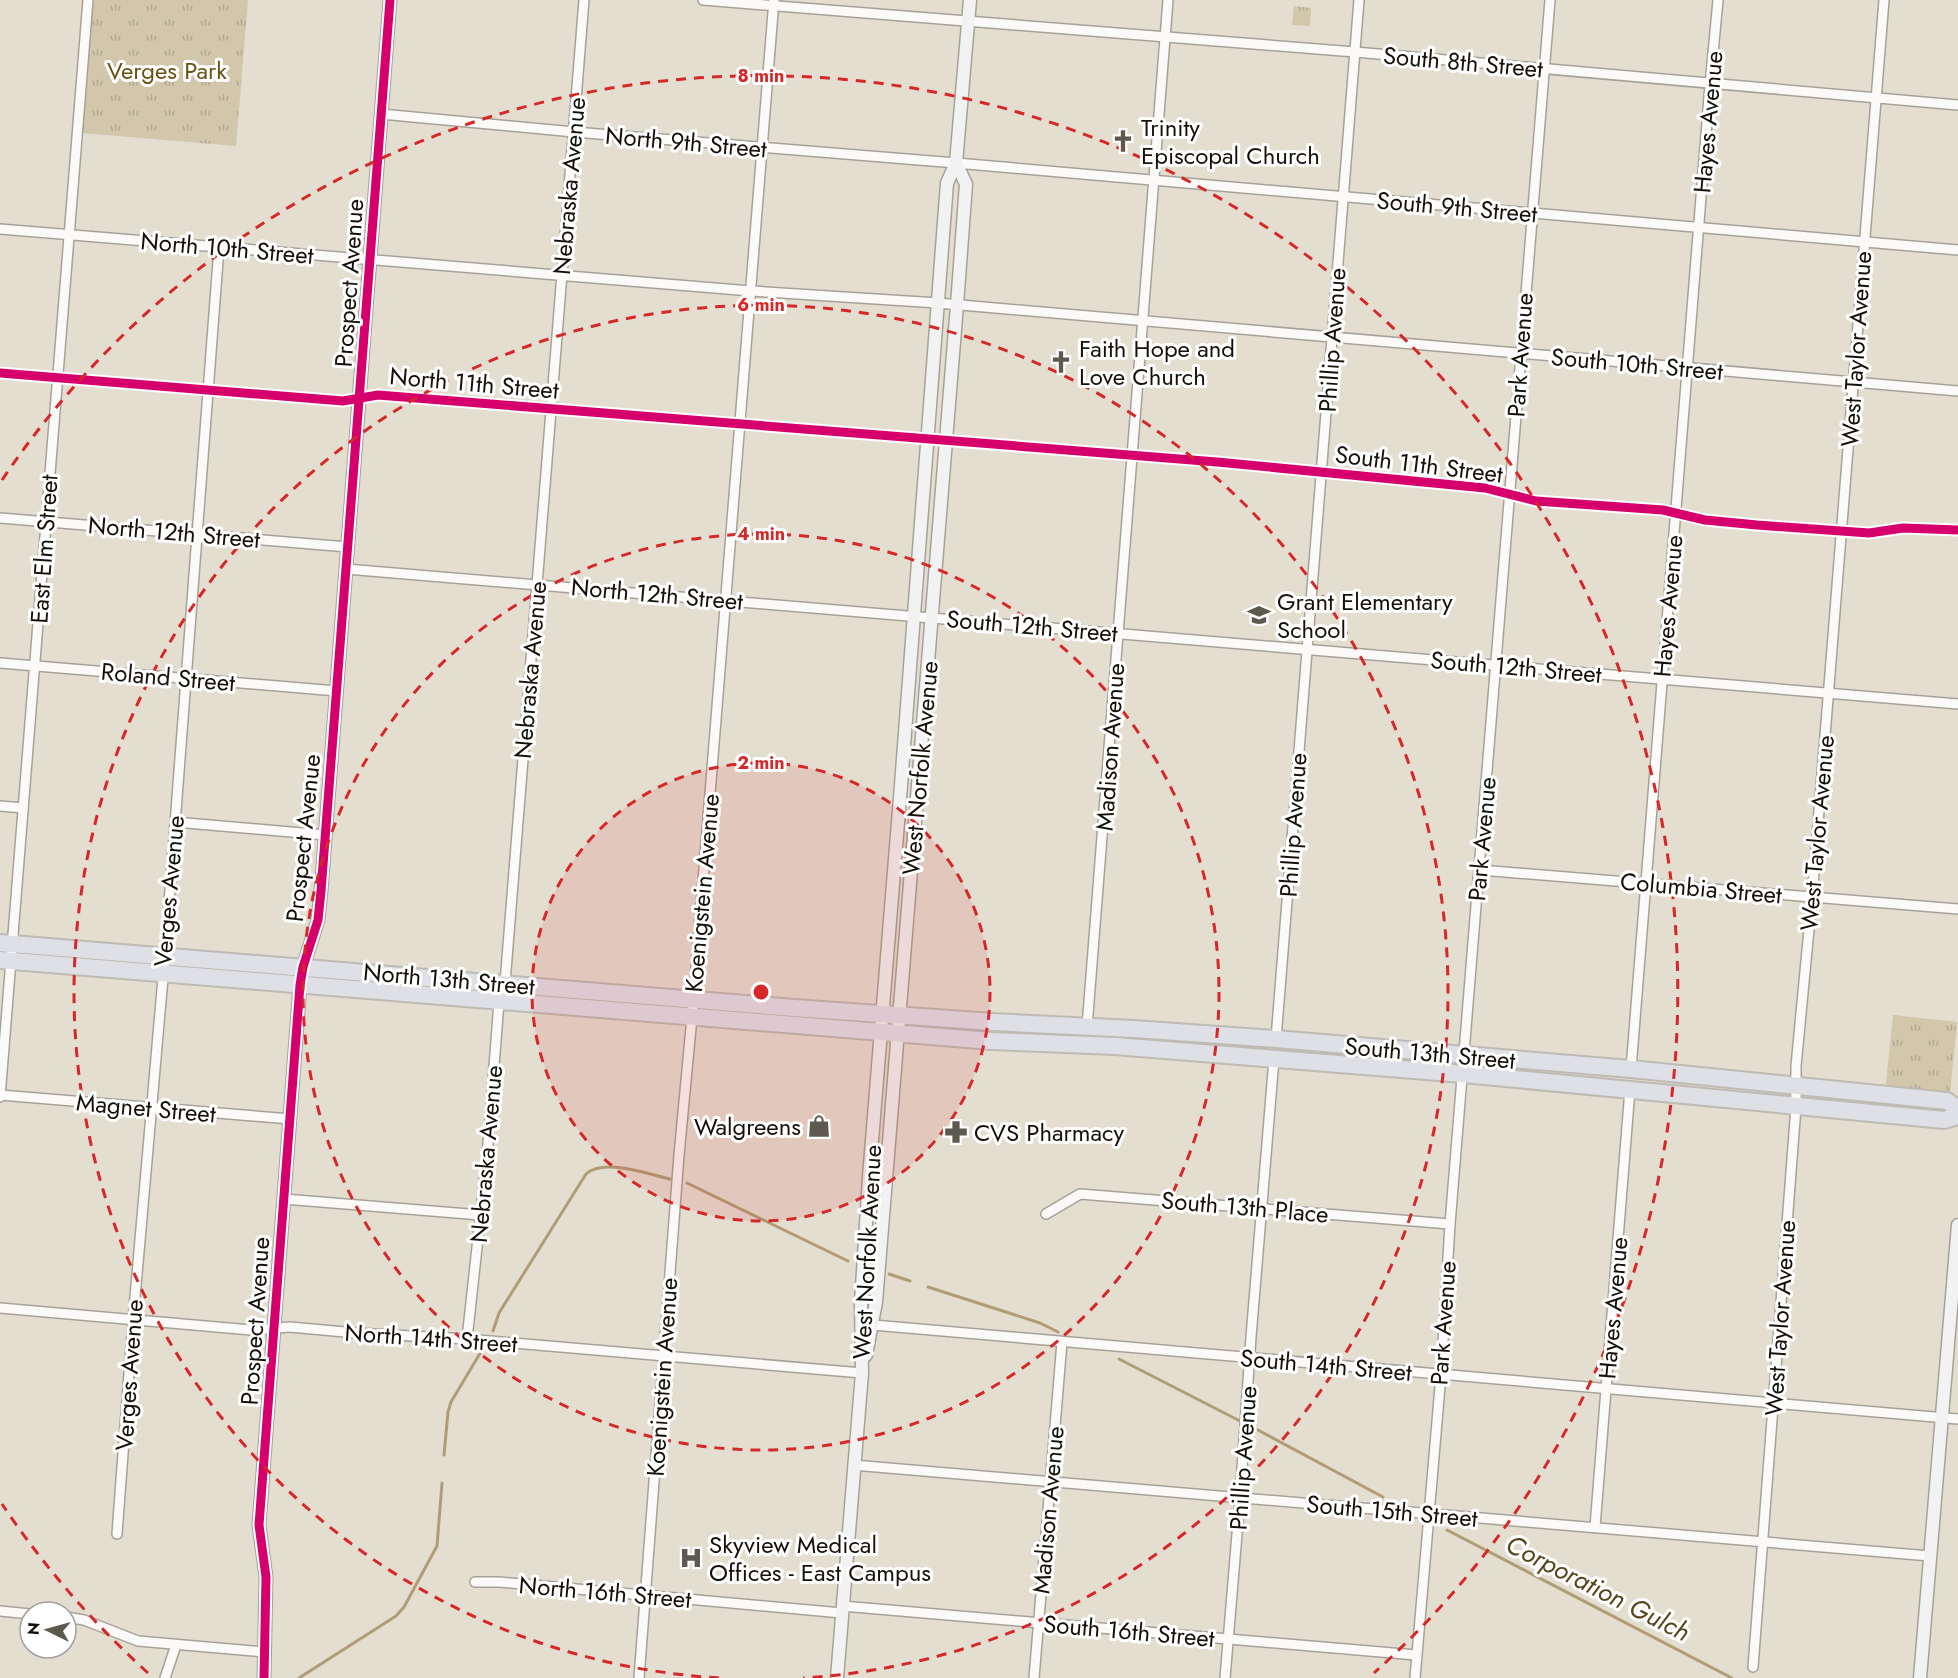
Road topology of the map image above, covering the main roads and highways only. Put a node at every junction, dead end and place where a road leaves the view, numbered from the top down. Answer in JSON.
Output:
{"nodes":[{"id":1,"x":390,"y":0,"type":"edge"},
{"id":2,"x":970,"y":0,"type":"edge"},
{"id":3,"x":956,"y":163,"type":"junction"},
{"id":4,"x":7,"y":943,"type":"edge"},
{"id":5,"x":6,"y":961,"type":"edge"},
{"id":6,"x":303,"y":967,"type":"junction"},
{"id":7,"x":300,"y":985,"type":"junction"},
{"id":8,"x":891,"y":1015,"type":"junction"},
{"id":9,"x":890,"y":1033,"type":"junction"},
{"id":10,"x":1958,"y":1108,"type":"edge"},
{"id":11,"x":1958,"y":1116,"type":"edge"},
{"id":12,"x":1958,"y":1225,"type":"edge"},
{"id":13,"x":862,"y":1374,"type":"junction"},
{"id":14,"x":264,"y":1678,"type":"edge"},
{"id":15,"x":837,"y":1678,"type":"edge"},
{"id":16,"x":1920,"y":1678,"type":"edge"}],
"edges":[{"from":1,"to":6,"type":"main road","name":"Prospect Avenue"},
{"from":2,"to":3,"type":"main road","name":"West Norfolk Avenue"},
{"from":3,"to":8,"type":"main road","name":"West Norfolk Avenue"},
{"from":3,"to":8,"type":"main road","name":"West Norfolk Avenue"},
{"from":4,"to":6,"type":"highway","name":"North 13th Street"},
{"from":5,"to":7,"type":"highway","name":"North 13th Street"},
{"from":6,"to":7,"type":"main road","name":"Prospect Avenue"},
{"from":6,"to":8,"type":"highway","name":"North 13th Street"},
{"from":7,"to":9,"type":"highway","name":"North 13th Street"},
{"from":7,"to":14,"type":"main road","name":"Prospect Avenue"},
{"from":8,"to":9,"type":"main road","name":"West Norfolk Avenue"},
{"from":8,"to":10,"type":"highway","name":"South 13th Street"},
{"from":9,"to":11,"type":"highway","name":"South 13th Street"},
{"from":9,"to":13,"type":"main road","name":"West Norfolk Avenue"},
{"from":9,"to":13,"type":"main road","name":"West Norfolk Avenue"},
{"from":12,"to":16,"type":"main road"},
{"from":13,"to":15,"type":"main road","name":"West Norfolk Avenue"}]}
